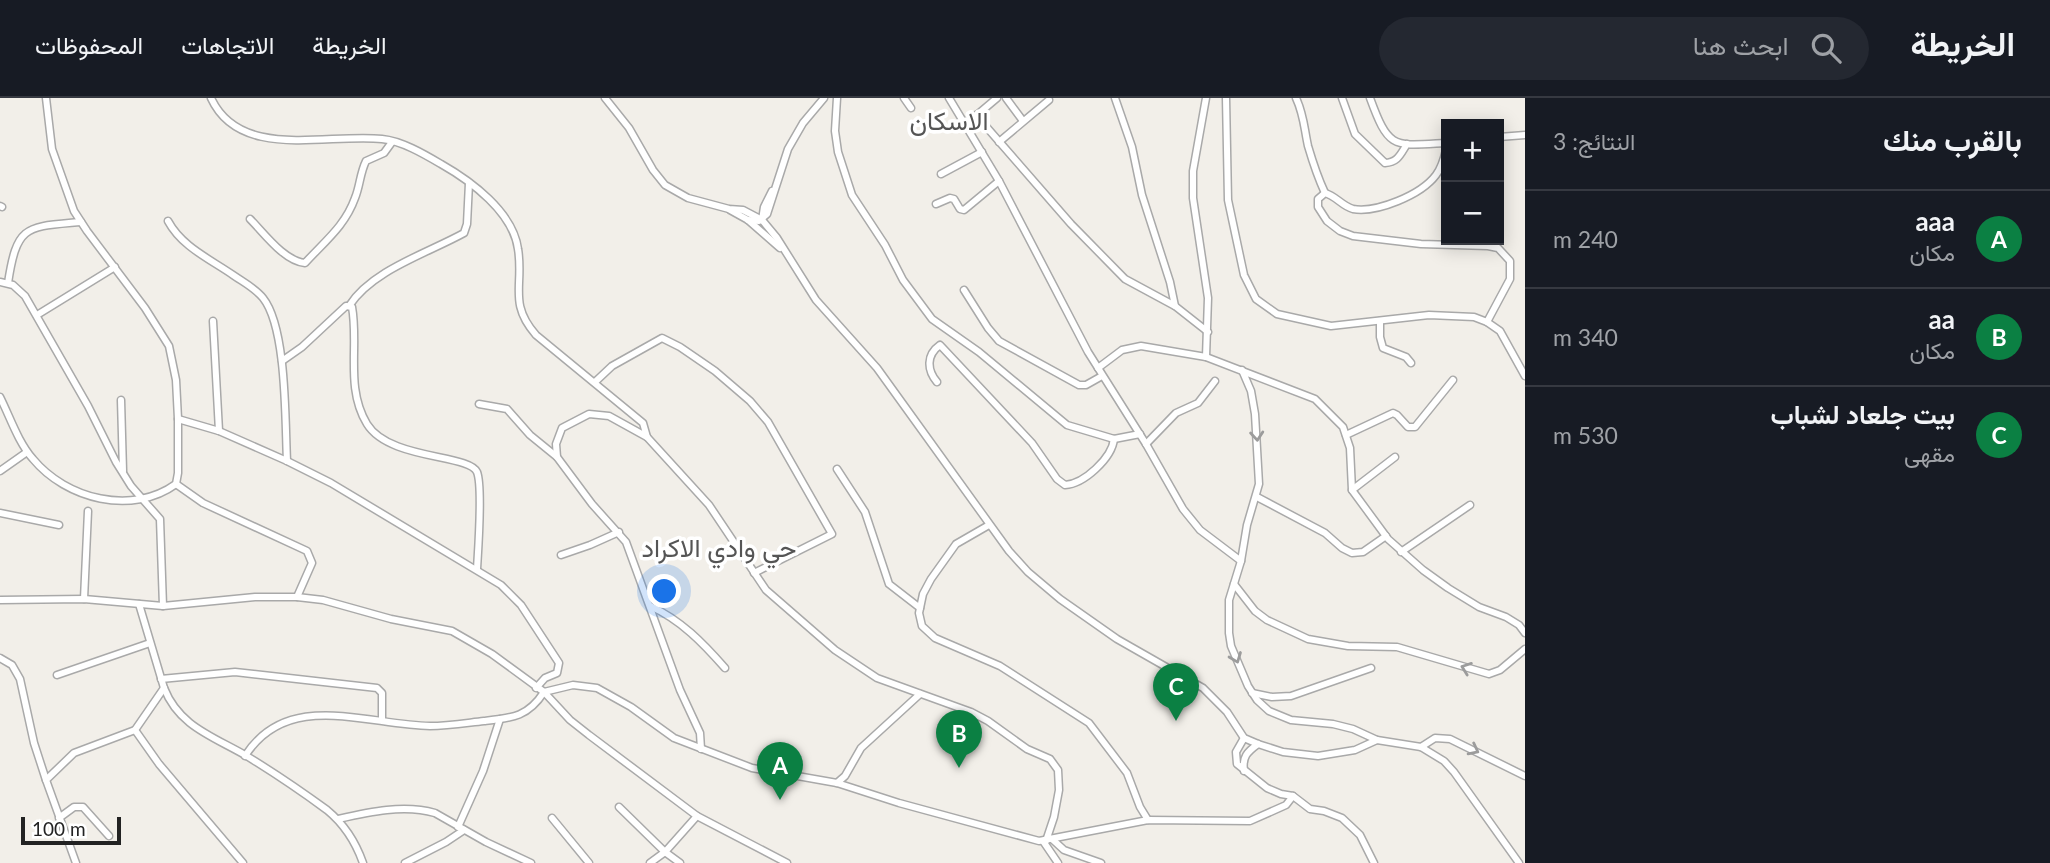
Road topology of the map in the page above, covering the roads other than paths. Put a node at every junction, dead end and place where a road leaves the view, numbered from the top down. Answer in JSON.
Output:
{"nodes":[{"id":1,"x":46,"y":98,"type":"edge"},
{"id":2,"x":211,"y":98,"type":"edge"},
{"id":3,"x":606,"y":98,"type":"edge"},
{"id":4,"x":824,"y":98,"type":"edge"},
{"id":5,"x":837,"y":98,"type":"edge"},
{"id":6,"x":904,"y":98,"type":"edge"},
{"id":7,"x":949,"y":98,"type":"edge"},
{"id":8,"x":997,"y":98,"type":"edge"},
{"id":9,"x":1006,"y":98,"type":"edge"},
{"id":10,"x":1115,"y":98,"type":"edge"},
{"id":11,"x":1206,"y":98,"type":"edge"},
{"id":12,"x":1226,"y":98,"type":"edge"},
{"id":13,"x":1296,"y":98,"type":"edge"},
{"id":14,"x":1342,"y":98,"type":"edge"},
{"id":15,"x":1370,"y":98,"type":"edge"},
{"id":16,"x":1049,"y":100,"type":"dead end"},
{"id":17,"x":911,"y":108,"type":"dead end"},
{"id":18,"x":976,"y":115,"type":"junction"},
{"id":19,"x":1023,"y":121,"type":"junction"},
{"id":20,"x":965,"y":125,"type":"junction"},
{"id":21,"x":1525,"y":135,"type":"edge"},
{"id":22,"x":1504,"y":137,"type":"edge"},
{"id":23,"x":392,"y":142,"type":"junction"},
{"id":24,"x":999,"y":142,"type":"junction"},
{"id":25,"x":1441,"y":142,"type":"edge"},
{"id":26,"x":1407,"y":144,"type":"junction"},
{"id":27,"x":982,"y":152,"type":"junction"},
{"id":28,"x":1441,"y":166,"type":"edge"},
{"id":29,"x":941,"y":174,"type":"dead end"},
{"id":30,"x":999,"y":181,"type":"junction"},
{"id":31,"x":469,"y":183,"type":"junction"},
{"id":32,"x":1325,"y":194,"type":"junction"},
{"id":33,"x":936,"y":204,"type":"dead end"},
{"id":34,"x":729,"y":209,"type":"junction"},
{"id":35,"x":250,"y":219,"type":"dead end"},
{"id":36,"x":762,"y":219,"type":"junction"},
{"id":37,"x":748,"y":220,"type":"junction"},
{"id":38,"x":168,"y":221,"type":"dead end"},
{"id":39,"x":80,"y":222,"type":"junction"},
{"id":40,"x":765,"y":233,"type":"junction"},
{"id":41,"x":786,"y":255,"type":"junction"},
{"id":42,"x":115,"y":267,"type":"junction"},
{"id":43,"x":0,"y":282,"type":"edge"},
{"id":44,"x":8,"y":283,"type":"junction"},
{"id":45,"x":964,"y":290,"type":"dead end"},
{"id":46,"x":349,"y":306,"type":"junction"},
{"id":47,"x":1175,"y":306,"type":"junction"},
{"id":48,"x":37,"y":314,"type":"junction"},
{"id":49,"x":213,"y":321,"type":"dead end"},
{"id":50,"x":1380,"y":321,"type":"junction"},
{"id":51,"x":1487,"y":323,"type":"junction"},
{"id":52,"x":1208,"y":332,"type":"junction"},
{"id":53,"x":1206,"y":357,"type":"junction"},
{"id":54,"x":282,"y":361,"type":"junction"},
{"id":55,"x":1411,"y":363,"type":"dead end"},
{"id":56,"x":1098,"y":368,"type":"junction"},
{"id":57,"x":1242,"y":370,"type":"junction"},
{"id":58,"x":1102,"y":376,"type":"junction"},
{"id":59,"x":1525,"y":376,"type":"edge"},
{"id":60,"x":1453,"y":380,"type":"dead end"},
{"id":61,"x":1215,"y":381,"type":"dead end"},
{"id":62,"x":595,"y":382,"type":"junction"},
{"id":63,"x":937,"y":382,"type":"dead end"},
{"id":64,"x":0,"y":397,"type":"edge"},
{"id":65,"x":121,"y":400,"type":"dead end"},
{"id":66,"x":480,"y":404,"type":"dead end"},
{"id":67,"x":178,"y":419,"type":"junction"},
{"id":68,"x":219,"y":431,"type":"junction"},
{"id":69,"x":1140,"y":434,"type":"junction"},
{"id":70,"x":1346,"y":435,"type":"junction"},
{"id":71,"x":647,"y":437,"type":"junction"},
{"id":72,"x":1114,"y":439,"type":"junction"},
{"id":73,"x":1146,"y":444,"type":"junction"},
{"id":74,"x":27,"y":452,"type":"junction"},
{"id":75,"x":556,"y":457,"type":"junction"},
{"id":76,"x":1395,"y":457,"type":"dead end"},
{"id":77,"x":287,"y":461,"type":"junction"},
{"id":78,"x":837,"y":469,"type":"dead end"},
{"id":79,"x":0,"y":471,"type":"edge"},
{"id":80,"x":123,"y":473,"type":"junction"},
{"id":81,"x":176,"y":484,"type":"junction"},
{"id":82,"x":1352,"y":490,"type":"junction"},
{"id":83,"x":1256,"y":497,"type":"junction"},
{"id":84,"x":141,"y":498,"type":"junction"},
{"id":85,"x":1470,"y":505,"type":"dead end"},
{"id":86,"x":88,"y":511,"type":"dead end"},
{"id":87,"x":0,"y":513,"type":"edge"},
{"id":88,"x":989,"y":524,"type":"junction"},
{"id":89,"x":59,"y":525,"type":"dead end"},
{"id":90,"x":619,"y":532,"type":"junction"},
{"id":91,"x":1386,"y":536,"type":"junction"},
{"id":92,"x":1401,"y":552,"type":"junction"},
{"id":93,"x":561,"y":555,"type":"dead end"},
{"id":94,"x":1241,"y":561,"type":"junction"},
{"id":95,"x":477,"y":569,"type":"junction"},
{"id":96,"x":754,"y":573,"type":"junction"},
{"id":97,"x":1234,"y":584,"type":"junction"},
{"id":98,"x":298,"y":597,"type":"junction"},
{"id":99,"x":85,"y":599,"type":"junction"},
{"id":100,"x":0,"y":600,"type":"edge"},
{"id":101,"x":139,"y":604,"type":"junction"},
{"id":102,"x":163,"y":606,"type":"junction"},
{"id":103,"x":650,"y":606,"type":"junction"},
{"id":104,"x":920,"y":608,"type":"junction"},
{"id":105,"x":1525,"y":633,"type":"edge"},
{"id":106,"x":150,"y":643,"type":"junction"},
{"id":107,"x":1525,"y":649,"type":"edge"},
{"id":108,"x":0,"y":658,"type":"edge"},
{"id":109,"x":725,"y":668,"type":"dead end"},
{"id":110,"x":1371,"y":668,"type":"dead end"},
{"id":111,"x":57,"y":675,"type":"dead end"},
{"id":112,"x":161,"y":679,"type":"junction"},
{"id":113,"x":164,"y":688,"type":"junction"},
{"id":114,"x":536,"y":688,"type":"junction"},
{"id":115,"x":544,"y":692,"type":"junction"},
{"id":116,"x":1252,"y":693,"type":"junction"},
{"id":117,"x":920,"y":694,"type":"junction"},
{"id":118,"x":500,"y":719,"type":"junction"},
{"id":119,"x":382,"y":720,"type":"junction"},
{"id":120,"x":135,"y":730,"type":"junction"},
{"id":121,"x":1244,"y":738,"type":"junction"},
{"id":122,"x":1377,"y":740,"type":"junction"},
{"id":123,"x":1258,"y":744,"type":"junction"},
{"id":124,"x":1421,"y":747,"type":"junction"},
{"id":125,"x":701,"y":749,"type":"junction"},
{"id":126,"x":245,"y":755,"type":"junction"},
{"id":127,"x":1244,"y":771,"type":"junction"},
{"id":128,"x":1525,"y":776,"type":"edge"},
{"id":129,"x":46,"y":780,"type":"junction"},
{"id":130,"x":836,"y":783,"type":"junction"},
{"id":131,"x":1293,"y":796,"type":"junction"},
{"id":132,"x":619,"y":807,"type":"dead end"},
{"id":133,"x":697,"y":816,"type":"junction"},
{"id":134,"x":59,"y":818,"type":"junction"},
{"id":135,"x":552,"y":818,"type":"dead end"},
{"id":136,"x":338,"y":819,"type":"junction"},
{"id":137,"x":1148,"y":820,"type":"junction"},
{"id":138,"x":461,"y":828,"type":"junction"},
{"id":139,"x":109,"y":836,"type":"dead end"},
{"id":140,"x":1047,"y":840,"type":"junction"},
{"id":141,"x":665,"y":852,"type":"junction"},
{"id":142,"x":516,"y":860,"type":"edge"},
{"id":143,"x":76,"y":863,"type":"edge"},
{"id":144,"x":243,"y":863,"type":"edge"},
{"id":145,"x":363,"y":863,"type":"edge"},
{"id":146,"x":405,"y":863,"type":"edge"},
{"id":147,"x":531,"y":863,"type":"edge"},
{"id":148,"x":589,"y":863,"type":"edge"},
{"id":149,"x":650,"y":863,"type":"edge"},
{"id":150,"x":680,"y":863,"type":"edge"},
{"id":151,"x":787,"y":863,"type":"edge"},
{"id":152,"x":1058,"y":863,"type":"edge"},
{"id":153,"x":1101,"y":863,"type":"edge"},
{"id":154,"x":1374,"y":863,"type":"edge"},
{"id":155,"x":1519,"y":863,"type":"edge"}],
"edges":[{"from":1,"to":39,"type":"street"},
{"from":2,"to":23,"type":"street"},
{"from":3,"to":34,"type":"street"},
{"from":4,"to":36,"type":"street"},
{"from":5,"to":72,"type":"street"},
{"from":6,"to":17,"type":"street"},
{"from":7,"to":20,"type":"street"},
{"from":8,"to":18,"type":"street"},
{"from":9,"to":19,"type":"street"},
{"from":10,"to":47,"type":"street"},
{"from":11,"to":52,"type":"street"},
{"from":12,"to":50,"type":"street"},
{"from":13,"to":32,"type":"street"},
{"from":14,"to":26,"type":"street"},
{"from":15,"to":26,"type":"street"},
{"from":16,"to":19,"type":"street"},
{"from":18,"to":20,"type":"street"},
{"from":18,"to":24,"type":"street"},
{"from":19,"to":24,"type":"street"},
{"from":20,"to":27,"type":"street"},
{"from":21,"to":22,"type":"street"},
{"from":23,"to":31,"type":"street"},
{"from":23,"to":35,"type":"street"},
{"from":24,"to":47,"type":"street"},
{"from":25,"to":26,"type":"street"},
{"from":27,"to":29,"type":"street"},
{"from":27,"to":30,"type":"street"},
{"from":28,"to":32,"type":"street"},
{"from":30,"to":33,"type":"street"},
{"from":30,"to":56,"type":"street"},
{"from":31,"to":46,"type":"street"},
{"from":31,"to":62,"type":"street"},
{"from":32,"to":51,"type":"street"},
{"from":34,"to":36,"type":"street"},
{"from":34,"to":37,"type":"street"},
{"from":36,"to":37,"type":"street"},
{"from":36,"to":40,"type":"street"},
{"from":36,"to":41,"type":"street"},
{"from":37,"to":40,"type":"street"},
{"from":38,"to":54,"type":"street"},
{"from":39,"to":42,"type":"street"},
{"from":39,"to":44,"type":"street"},
{"from":40,"to":41,"type":"street"},
{"from":41,"to":88,"type":"street"},
{"from":42,"to":48,"type":"street"},
{"from":42,"to":67,"type":"street"},
{"from":43,"to":44,"type":"street"},
{"from":44,"to":48,"type":"street"},
{"from":45,"to":58,"type":"street"},
{"from":46,"to":54,"type":"street"},
{"from":46,"to":95,"type":"street"},
{"from":47,"to":52,"type":"street"},
{"from":48,"to":80,"type":"street"},
{"from":49,"to":68,"type":"street"},
{"from":50,"to":51,"type":"street"},
{"from":50,"to":55,"type":"street"},
{"from":51,"to":59,"type":"street"},
{"from":52,"to":53,"type":"street"},
{"from":53,"to":56,"type":"street"},
{"from":53,"to":57,"type":"street"},
{"from":54,"to":77,"type":"street"},
{"from":56,"to":58,"type":"street"},
{"from":57,"to":70,"type":"street"},
{"from":57,"to":83,"type":"street","one_way":true},
{"from":58,"to":69,"type":"street"},
{"from":60,"to":70,"type":"street"},
{"from":61,"to":73,"type":"street"},
{"from":62,"to":71,"type":"street"},
{"from":62,"to":96,"type":"street"},
{"from":63,"to":72,"type":"street"},
{"from":64,"to":74,"type":"street"},
{"from":65,"to":80,"type":"street"},
{"from":66,"to":75,"type":"street"},
{"from":67,"to":68,"type":"street"},
{"from":67,"to":81,"type":"street"},
{"from":68,"to":77,"type":"street"},
{"from":69,"to":72,"type":"street"},
{"from":69,"to":73,"type":"street"},
{"from":70,"to":82,"type":"street"},
{"from":71,"to":75,"type":"street"},
{"from":71,"to":96,"type":"street"},
{"from":73,"to":94,"type":"street"},
{"from":74,"to":79,"type":"street"},
{"from":74,"to":84,"type":"street"},
{"from":75,"to":90,"type":"street"},
{"from":76,"to":82,"type":"street"},
{"from":77,"to":95,"type":"street"},
{"from":78,"to":104,"type":"street"},
{"from":80,"to":84,"type":"street"},
{"from":81,"to":84,"type":"street"},
{"from":81,"to":98,"type":"street"},
{"from":82,"to":91,"type":"street"},
{"from":83,"to":91,"type":"street"},
{"from":83,"to":94,"type":"street"},
{"from":84,"to":102,"type":"street"},
{"from":85,"to":92,"type":"street"},
{"from":86,"to":99,"type":"street"},
{"from":87,"to":89,"type":"street"},
{"from":88,"to":104,"type":"street"},
{"from":88,"to":121,"type":"street"},
{"from":90,"to":93,"type":"street"},
{"from":90,"to":103,"type":"street"},
{"from":91,"to":92,"type":"street"},
{"from":92,"to":105,"type":"street"},
{"from":94,"to":97,"type":"street"},
{"from":95,"to":114,"type":"street"},
{"from":96,"to":117,"type":"street"},
{"from":107,"to":97,"type":"street","one_way":true},
{"from":97,"to":116,"type":"street","one_way":true},
{"from":98,"to":102,"type":"street"},
{"from":98,"to":114,"type":"street"},
{"from":99,"to":100,"type":"street"},
{"from":99,"to":101,"type":"street"},
{"from":101,"to":102,"type":"street"},
{"from":101,"to":106,"type":"street"},
{"from":103,"to":109,"type":"street"},
{"from":103,"to":125,"type":"street"},
{"from":104,"to":137,"type":"street"},
{"from":106,"to":111,"type":"street"},
{"from":106,"to":112,"type":"street"},
{"from":108,"to":129,"type":"street"},
{"from":110,"to":116,"type":"street"},
{"from":112,"to":113,"type":"street"},
{"from":112,"to":119,"type":"street"},
{"from":113,"to":120,"type":"street"},
{"from":113,"to":126,"type":"street"},
{"from":114,"to":115,"type":"street"},
{"from":115,"to":118,"type":"street"},
{"from":115,"to":125,"type":"street"},
{"from":115,"to":133,"type":"street"},
{"from":116,"to":122,"type":"street"},
{"from":117,"to":130,"type":"street"},
{"from":117,"to":140,"type":"street"},
{"from":118,"to":119,"type":"street"},
{"from":118,"to":138,"type":"street"},
{"from":119,"to":126,"type":"street"},
{"from":120,"to":129,"type":"street"},
{"from":120,"to":144,"type":"street"},
{"from":121,"to":123,"type":"street"},
{"from":121,"to":127,"type":"street"},
{"from":122,"to":123,"type":"street"},
{"from":122,"to":124,"type":"street"},
{"from":123,"to":127,"type":"street"},
{"from":124,"to":128,"type":"street","one_way":true},
{"from":124,"to":155,"type":"street"},
{"from":125,"to":130,"type":"street"},
{"from":126,"to":136,"type":"street"},
{"from":127,"to":131,"type":"street"},
{"from":129,"to":134,"type":"street"},
{"from":130,"to":140,"type":"street"},
{"from":131,"to":137,"type":"street"},
{"from":131,"to":154,"type":"street"},
{"from":132,"to":141,"type":"street"},
{"from":133,"to":141,"type":"street"},
{"from":133,"to":151,"type":"street"},
{"from":134,"to":139,"type":"street"},
{"from":134,"to":143,"type":"street"},
{"from":135,"to":148,"type":"street"},
{"from":136,"to":138,"type":"street"},
{"from":136,"to":145,"type":"street"},
{"from":137,"to":140,"type":"street"},
{"from":138,"to":142,"type":"street"},
{"from":138,"to":146,"type":"street"},
{"from":140,"to":152,"type":"street"},
{"from":140,"to":153,"type":"street"},
{"from":141,"to":149,"type":"street"},
{"from":141,"to":150,"type":"street"},
{"from":142,"to":147,"type":"street"}]}
